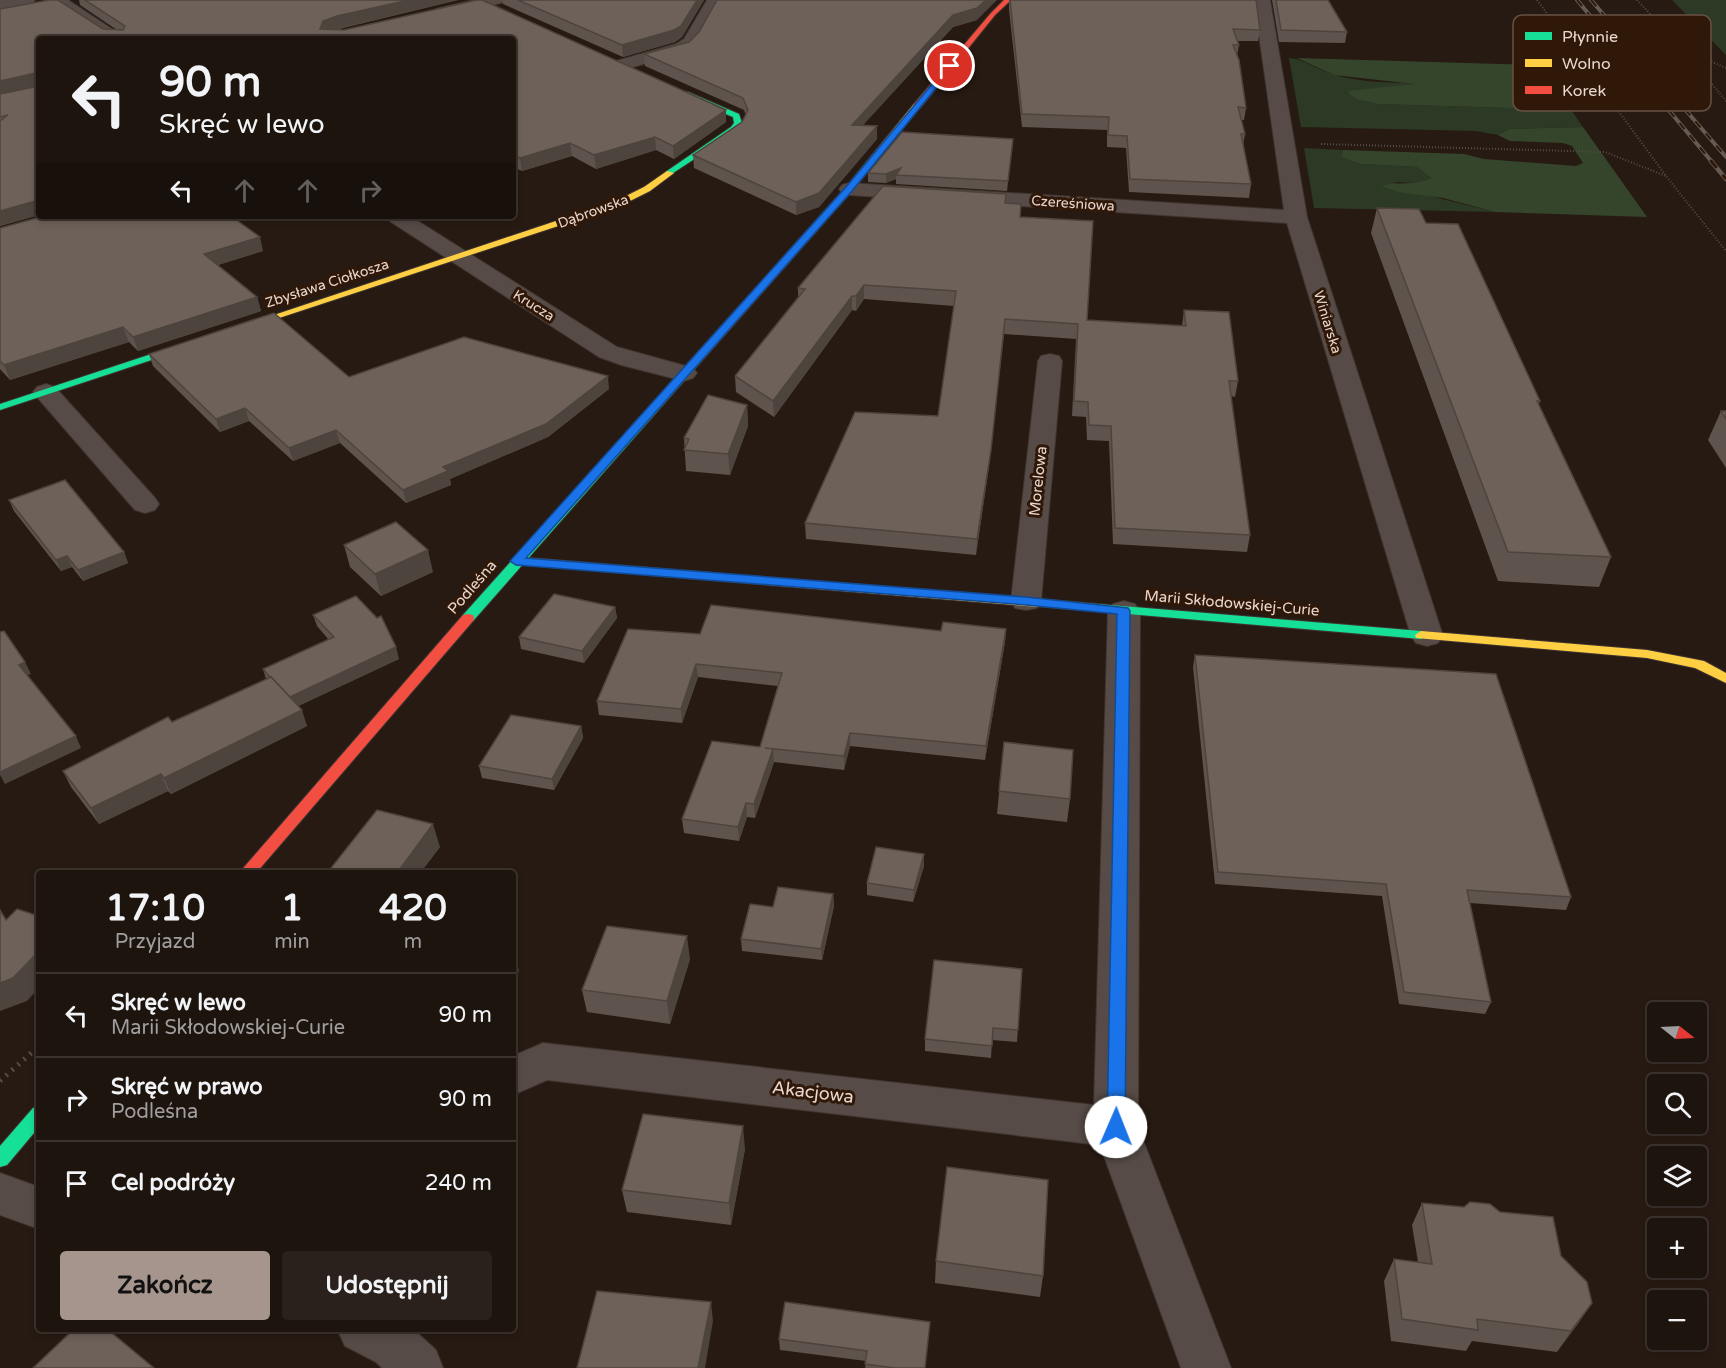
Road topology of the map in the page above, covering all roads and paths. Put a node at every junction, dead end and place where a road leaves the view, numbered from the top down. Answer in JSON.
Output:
{"nodes":[{"id":1,"x":27,"y":0,"type":"edge"},
{"id":2,"x":57,"y":0,"type":"edge"},
{"id":3,"x":715,"y":0,"type":"edge"},
{"id":4,"x":1008,"y":0,"type":"edge"},
{"id":5,"x":1262,"y":0,"type":"edge"},
{"id":6,"x":1537,"y":0,"type":"edge"},
{"id":7,"x":1637,"y":0,"type":"edge"},
{"id":8,"x":489,"y":4,"type":"edge"},
{"id":9,"x":0,"y":5,"type":"edge"},
{"id":10,"x":426,"y":15,"type":"edge"},
{"id":11,"x":1548,"y":15,"type":"edge"},
{"id":12,"x":1651,"y":15,"type":"edge"},
{"id":13,"x":114,"y":36,"type":"edge"},
{"id":14,"x":1711,"y":62,"type":"edge"},
{"id":15,"x":616,"y":63,"type":"joint"},
{"id":16,"x":1726,"y":68,"type":"edge"},
{"id":17,"x":642,"y":75,"type":"edge"},
{"id":18,"x":1711,"y":83,"type":"edge"},
{"id":19,"x":674,"y":88,"type":"edge"},
{"id":20,"x":1726,"y":101,"type":"edge"},
{"id":21,"x":1618,"y":111,"type":"edge"},
{"id":22,"x":1284,"y":143,"type":"junction"},
{"id":23,"x":1666,"y":176,"type":"junction"},
{"id":24,"x":849,"y":189,"type":"junction"},
{"id":25,"x":1296,"y":217,"type":"junction"},
{"id":26,"x":400,"y":219,"type":"edge"},
{"id":27,"x":1726,"y":251,"type":"edge"},
{"id":28,"x":458,"y":258,"type":"junction"},
{"id":29,"x":1050,"y":361,"type":"dead end"},
{"id":30,"x":684,"y":373,"type":"junction"},
{"id":31,"x":46,"y":392,"type":"junction"},
{"id":32,"x":0,"y":407,"type":"edge"},
{"id":33,"x":145,"y":504,"type":"dead end"},
{"id":34,"x":516,"y":561,"type":"junction"},
{"id":35,"x":1026,"y":601,"type":"junction"},
{"id":36,"x":1124,"y":611,"type":"junction"},
{"id":37,"x":1427,"y":636,"type":"junction"},
{"id":38,"x":1726,"y":679,"type":"edge"},
{"id":39,"x":250,"y":870,"type":"edge"},
{"id":40,"x":36,"y":1049,"type":"edge"},
{"id":41,"x":516,"y":1075,"type":"edge"},
{"id":42,"x":0,"y":1081,"type":"edge"},
{"id":43,"x":36,"y":1117,"type":"edge"},
{"id":44,"x":1116,"y":1127,"type":"junction"},
{"id":45,"x":0,"y":1159,"type":"edge"},
{"id":46,"x":0,"y":1194,"type":"edge"},
{"id":47,"x":36,"y":1207,"type":"edge"},
{"id":48,"x":368,"y":1332,"type":"edge"},
{"id":49,"x":418,"y":1368,"type":"edge"},
{"id":50,"x":1206,"y":1368,"type":"edge"}],
"edges":[{"from":1,"to":9,"type":"street"},
{"from":2,"to":13,"type":"street"},
{"from":3,"to":15,"type":"street"},
{"from":4,"to":24,"type":"street","name":"Podleśna"},
{"from":5,"to":22,"type":"street","name":"Winiarska"},
{"from":6,"to":11,"type":"path"},
{"from":7,"to":12,"type":"path"},
{"from":8,"to":10,"type":"street"},
{"from":14,"to":16,"type":"path"},
{"from":15,"to":17,"type":"street"},
{"from":18,"to":20,"type":"path"},
{"from":19,"to":28,"type":"street","name":"Dąbrowska"},
{"from":21,"to":23,"type":"path"},
{"from":22,"to":23,"type":"path"},
{"from":22,"to":25,"type":"street","name":"Winiarska"},
{"from":23,"to":27,"type":"path"},
{"from":24,"to":25,"type":"street","name":"Czereśniowa"},
{"from":24,"to":30,"type":"street","name":"Podleśna"},
{"from":25,"to":37,"type":"street","name":"Winiarska"},
{"from":26,"to":28,"type":"street","name":"Krucza"},
{"from":28,"to":30,"type":"street","name":"Krucza"},
{"from":28,"to":31,"type":"street","name":"Zbysława Ciołkosza"},
{"from":29,"to":35,"type":"street","name":"Morelowa"},
{"from":30,"to":34,"type":"street","name":"Podleśna"},
{"from":31,"to":32,"type":"street","name":"Zbysława Ciołkosza"},
{"from":31,"to":33,"type":"street"},
{"from":34,"to":35,"type":"street","name":"Marii Skłodowskiej-Curie"},
{"from":34,"to":39,"type":"street","name":"Podleśna"},
{"from":35,"to":36,"type":"street","name":"Marii Skłodowskiej-Curie"},
{"from":36,"to":37,"type":"street","name":"Marii Skłodowskiej-Curie"},
{"from":36,"to":44,"type":"street"},
{"from":37,"to":38,"type":"street","name":"Marii Skłodowskiej-Curie"},
{"from":40,"to":42,"type":"path"},
{"from":41,"to":44,"type":"street","name":"Akacjowa"},
{"from":43,"to":45,"type":"street"},
{"from":44,"to":50,"type":"street"},
{"from":46,"to":47,"type":"street"},
{"from":48,"to":49,"type":"street"}]}
